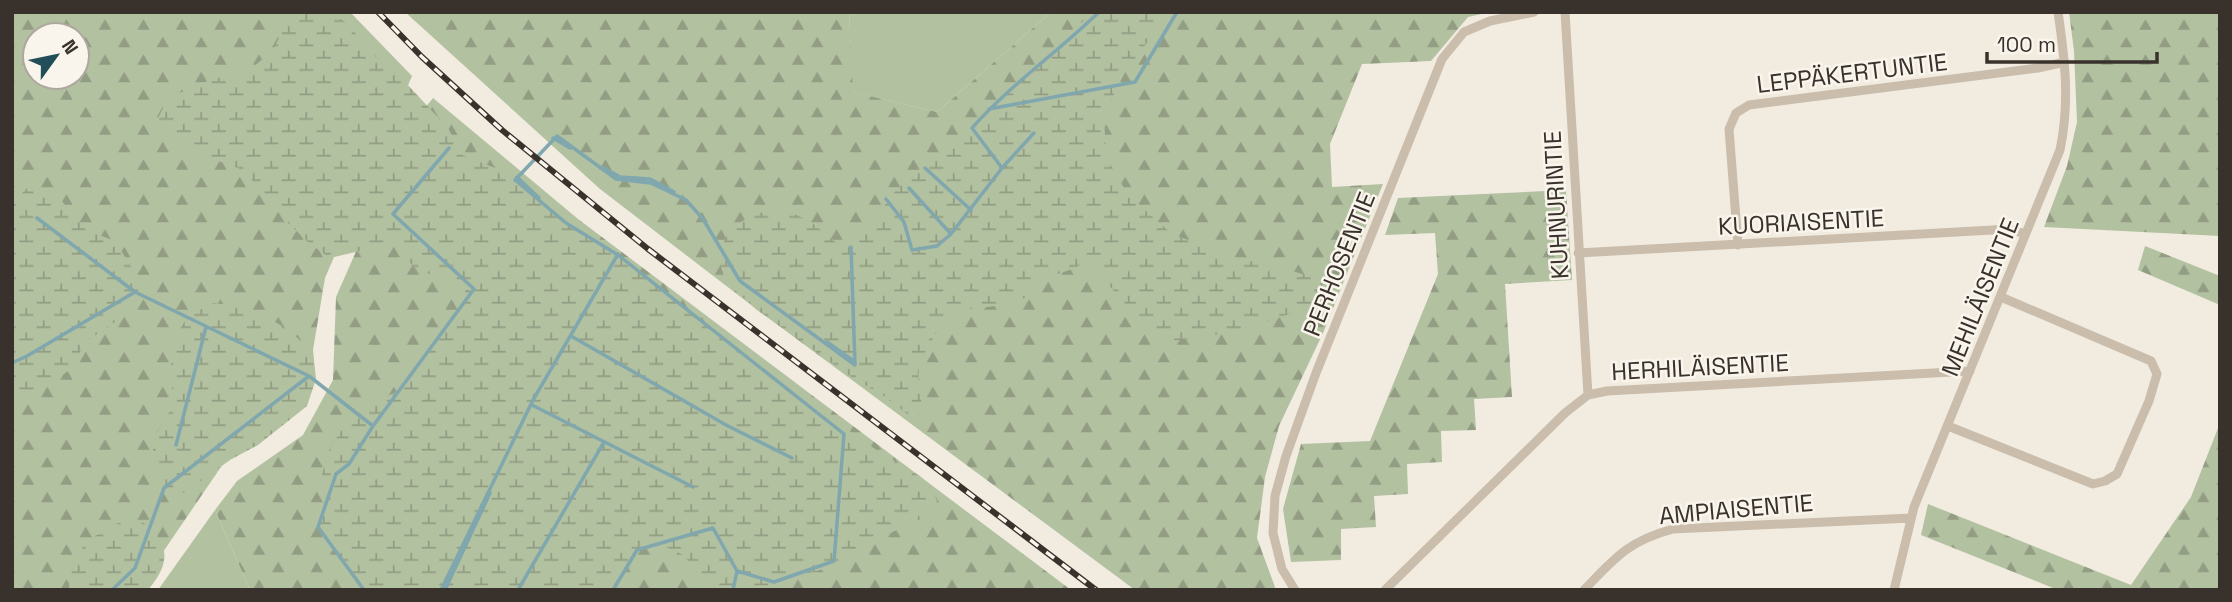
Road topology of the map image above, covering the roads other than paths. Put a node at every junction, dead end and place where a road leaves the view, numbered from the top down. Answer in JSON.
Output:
{"nodes":[{"id":1,"x":1534,"y":12,"type":"edge"},
{"id":2,"x":1565,"y":12,"type":"edge"},
{"id":3,"x":2059,"y":12,"type":"edge"},
{"id":4,"x":2065,"y":62,"type":"junction"},
{"id":5,"x":2025,"y":234,"type":"junction"},
{"id":6,"x":1738,"y":245,"type":"junction"},
{"id":7,"x":1578,"y":253,"type":"junction"},
{"id":8,"x":2001,"y":298,"type":"junction"},
{"id":9,"x":1970,"y":371,"type":"junction"},
{"id":10,"x":1588,"y":395,"type":"junction"},
{"id":11,"x":1948,"y":426,"type":"junction"},
{"id":12,"x":1911,"y":517,"type":"junction"},
{"id":13,"x":1294,"y":590,"type":"edge"},
{"id":14,"x":1385,"y":590,"type":"edge"},
{"id":15,"x":1584,"y":590,"type":"edge"},
{"id":16,"x":1894,"y":590,"type":"edge"}],
"edges":[{"from":1,"to":13,"type":"street","name":"PERHOSENTIE"},
{"from":2,"to":7,"type":"street","name":"KUHNURINTIE"},
{"from":3,"to":4,"type":"street","name":"MEHILÄISENTIE"},
{"from":4,"to":5,"type":"street","name":"MEHILÄISENTIE"},
{"from":4,"to":6,"type":"street","name":"LEPPÄKERTUNTIE"},
{"from":5,"to":6,"type":"street","name":"KUORIAISENTIE"},
{"from":5,"to":8,"type":"street","name":"MEHILÄISENTIE"},
{"from":6,"to":7,"type":"street","name":"KUORIAISENTIE"},
{"from":7,"to":10,"type":"street","name":"KUHNURINTIE"},
{"from":8,"to":9,"type":"street","name":"MEHILÄISENTIE"},
{"from":8,"to":11,"type":"street"},
{"from":9,"to":10,"type":"street","name":"HERHILÄISENTIE"},
{"from":9,"to":11,"type":"street","name":"MEHILÄISENTIE"},
{"from":10,"to":14,"type":"street","name":"HERHILÄISENTIE"},
{"from":11,"to":12,"type":"street","name":"MEHILÄISENTIE"},
{"from":12,"to":15,"type":"street","name":"AMPIAISENTIE"},
{"from":12,"to":16,"type":"street","name":"MEHILÄISENTIE"}]}
